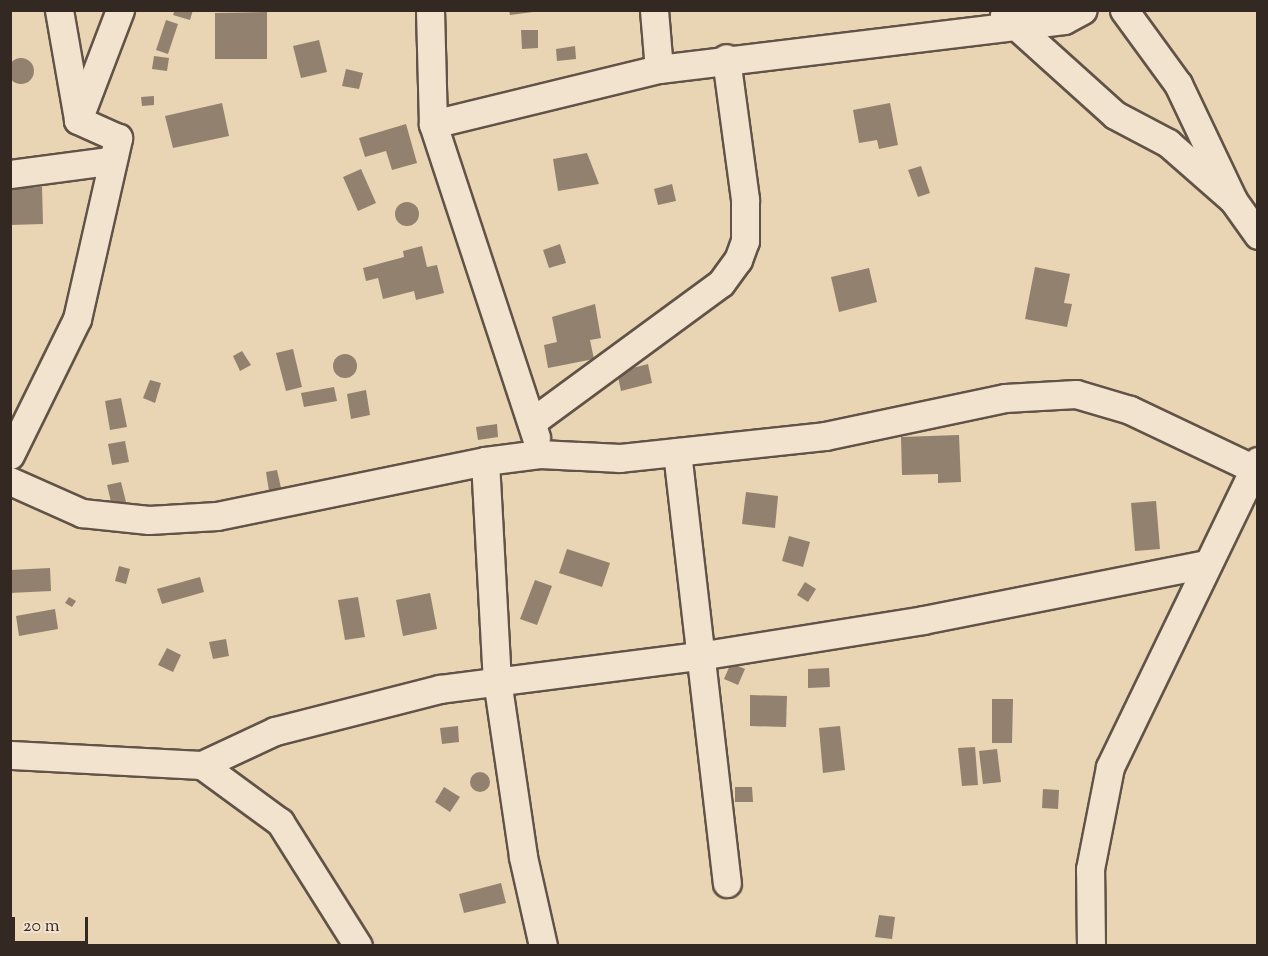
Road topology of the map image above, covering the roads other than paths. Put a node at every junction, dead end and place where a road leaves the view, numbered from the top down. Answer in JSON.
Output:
{"nodes":[{"id":1,"x":59,"y":10,"type":"edge"},
{"id":2,"x":120,"y":10,"type":"edge"},
{"id":3,"x":430,"y":10,"type":"edge"},
{"id":4,"x":654,"y":10,"type":"edge"},
{"id":5,"x":1083,"y":10,"type":"edge"},
{"id":6,"x":1124,"y":10,"type":"edge"},
{"id":7,"x":1005,"y":16,"type":"edge"},
{"id":8,"x":726,"y":58,"type":"junction"},
{"id":9,"x":659,"y":69,"type":"junction"},
{"id":10,"x":78,"y":120,"type":"junction"},
{"id":11,"x":433,"y":124,"type":"junction"},
{"id":12,"x":109,"y":161,"type":"junction"},
{"id":13,"x":10,"y":174,"type":"edge"},
{"id":14,"x":1233,"y":200,"type":"junction"},
{"id":15,"x":1257,"y":235,"type":"edge"},
{"id":16,"x":533,"y":422,"type":"junction"},
{"id":17,"x":677,"y":452,"type":"junction"},
{"id":18,"x":540,"y":454,"type":"junction"},
{"id":19,"x":10,"y":455,"type":"edge"},
{"id":20,"x":485,"y":460,"type":"junction"},
{"id":21,"x":1255,"y":464,"type":"edge"},
{"id":22,"x":10,"y":481,"type":"edge"},
{"id":23,"x":1206,"y":564,"type":"junction"},
{"id":24,"x":699,"y":656,"type":"junction"},
{"id":25,"x":496,"y":680,"type":"junction"},
{"id":26,"x":10,"y":755,"type":"edge"},
{"id":27,"x":202,"y":765,"type":"junction"},
{"id":28,"x":728,"y":883,"type":"dead end"},
{"id":29,"x":358,"y":945,"type":"edge"},
{"id":30,"x":543,"y":945,"type":"edge"},
{"id":31,"x":1091,"y":945,"type":"edge"}],
"edges":[{"from":1,"to":10,"type":"street"},
{"from":2,"to":10,"type":"street"},
{"from":3,"to":11,"type":"street"},
{"from":4,"to":9,"type":"street"},
{"from":5,"to":7,"type":"street"},
{"from":6,"to":14,"type":"street"},
{"from":7,"to":8,"type":"street"},
{"from":7,"to":14,"type":"street"},
{"from":8,"to":9,"type":"street"},
{"from":8,"to":16,"type":"street"},
{"from":9,"to":11,"type":"street"},
{"from":10,"to":12,"type":"street"},
{"from":11,"to":16,"type":"street"},
{"from":12,"to":13,"type":"street"},
{"from":12,"to":19,"type":"street"},
{"from":14,"to":15,"type":"street"},
{"from":16,"to":18,"type":"street"},
{"from":17,"to":18,"type":"street"},
{"from":17,"to":21,"type":"street"},
{"from":17,"to":24,"type":"street"},
{"from":18,"to":20,"type":"street"},
{"from":20,"to":22,"type":"street"},
{"from":20,"to":25,"type":"street"},
{"from":21,"to":23,"type":"street"},
{"from":23,"to":24,"type":"street"},
{"from":23,"to":31,"type":"street"},
{"from":24,"to":25,"type":"street"},
{"from":24,"to":28,"type":"street"},
{"from":25,"to":27,"type":"street"},
{"from":25,"to":30,"type":"street"},
{"from":26,"to":27,"type":"street"},
{"from":27,"to":29,"type":"street"}]}
